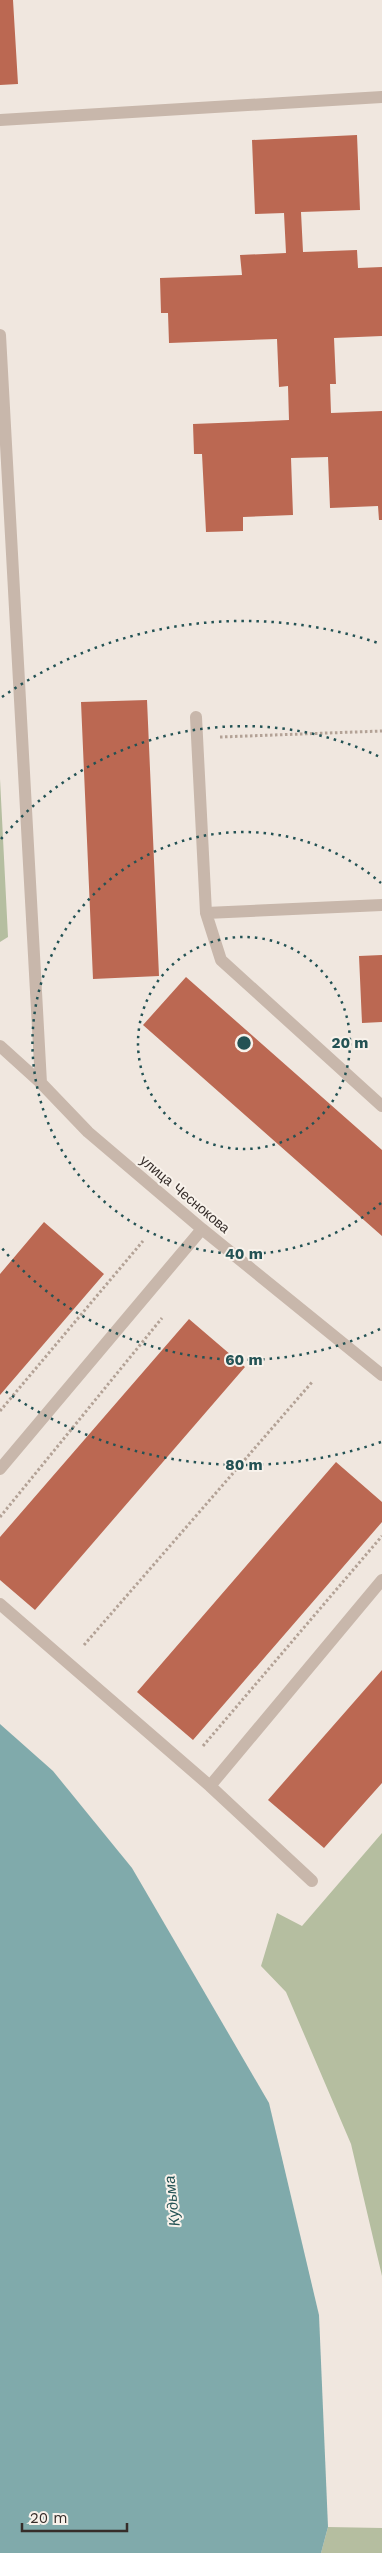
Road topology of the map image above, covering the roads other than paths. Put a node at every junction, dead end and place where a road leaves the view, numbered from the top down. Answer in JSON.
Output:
{"nodes":[{"id":1,"x":382,"y":98,"type":"edge"},
{"id":2,"x":0,"y":120,"type":"edge"},
{"id":3,"x":0,"y":335,"type":"edge"},
{"id":4,"x":196,"y":717,"type":"dead end"},
{"id":5,"x":382,"y":905,"type":"edge"},
{"id":6,"x":206,"y":913,"type":"junction"},
{"id":7,"x":0,"y":1046,"type":"edge"},
{"id":8,"x":41,"y":1083,"type":"junction"},
{"id":9,"x":382,"y":1106,"type":"edge"},
{"id":10,"x":202,"y":1229,"type":"junction"},
{"id":11,"x":382,"y":1374,"type":"edge"},
{"id":12,"x":0,"y":1469,"type":"edge"},
{"id":13,"x":382,"y":1580,"type":"edge"},
{"id":14,"x":0,"y":1604,"type":"edge"},
{"id":15,"x":210,"y":1786,"type":"junction"},
{"id":16,"x":312,"y":1881,"type":"dead end"}],
"edges":[{"from":1,"to":2,"type":"street"},
{"from":3,"to":8,"type":"street"},
{"from":4,"to":6,"type":"street"},
{"from":5,"to":6,"type":"street"},
{"from":6,"to":9,"type":"street"},
{"from":7,"to":8,"type":"street","name":"улица Чеснокова"},
{"from":8,"to":10,"type":"street","name":"улица Чеснокова"},
{"from":10,"to":11,"type":"street","name":"улица Чеснокова"},
{"from":10,"to":12,"type":"street"},
{"from":13,"to":15,"type":"street"},
{"from":14,"to":15,"type":"street"},
{"from":15,"to":16,"type":"street"}]}
